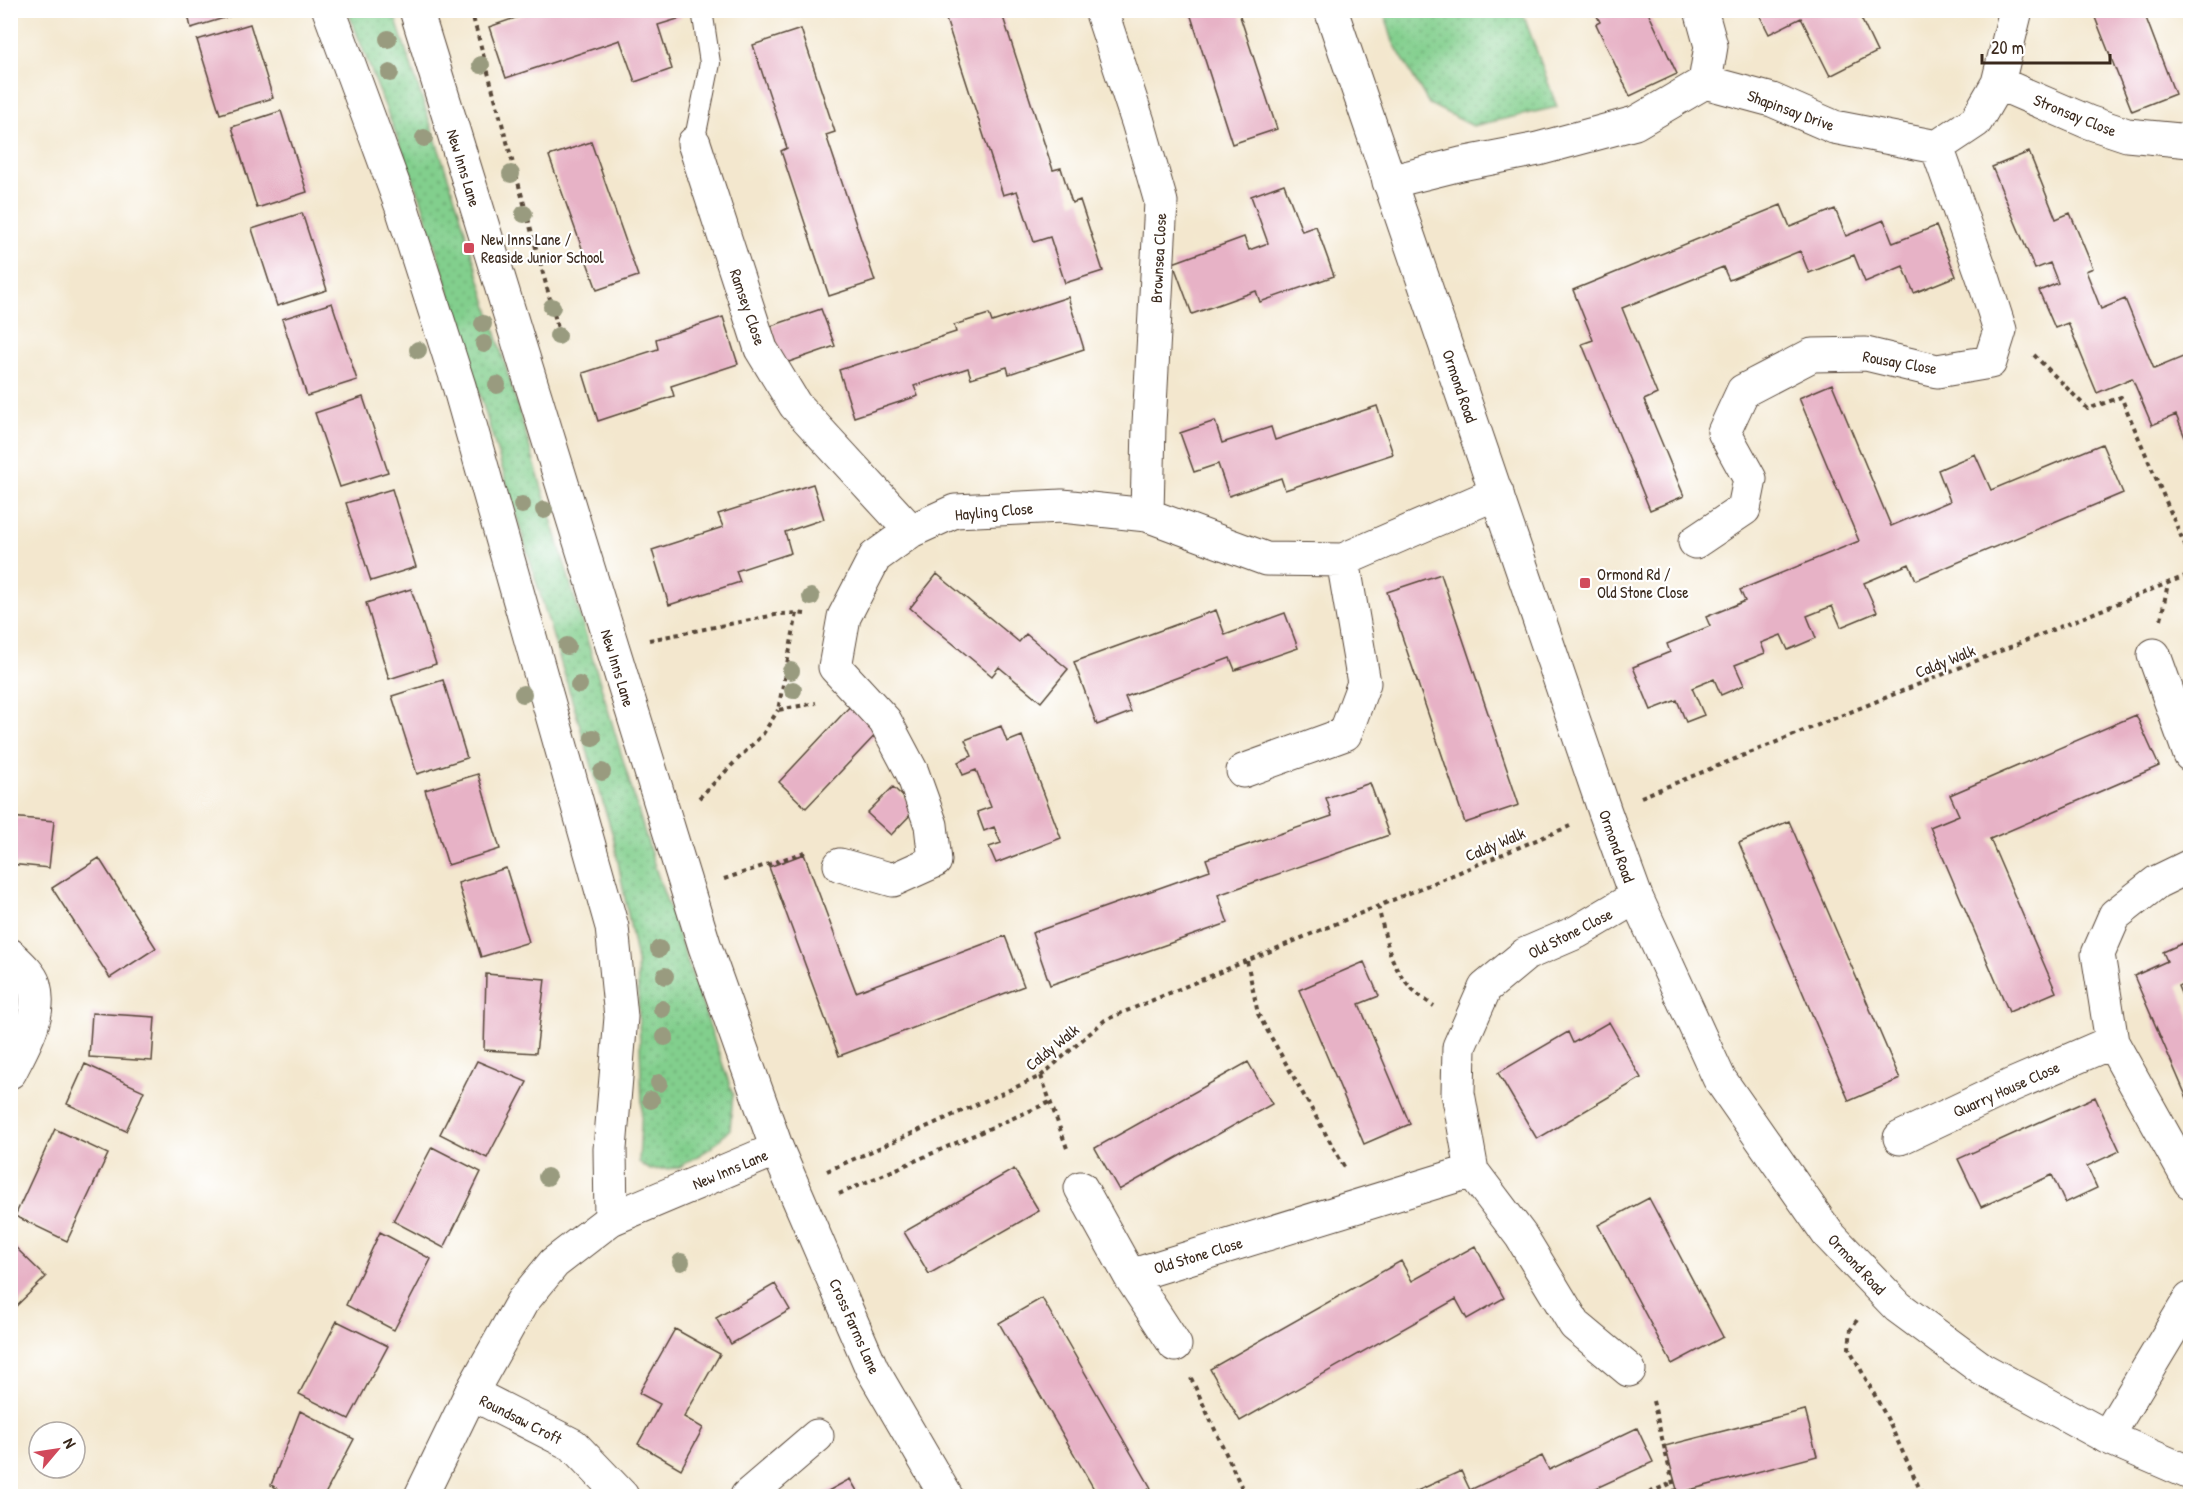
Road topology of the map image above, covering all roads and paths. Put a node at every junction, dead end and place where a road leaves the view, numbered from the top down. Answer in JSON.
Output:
{"nodes":[{"id":1,"x":329,"y":10,"type":"edge"},
{"id":2,"x":416,"y":10,"type":"edge"},
{"id":3,"x":702,"y":10,"type":"edge"},
{"id":4,"x":1101,"y":10,"type":"edge"},
{"id":5,"x":1331,"y":10,"type":"edge"},
{"id":6,"x":1701,"y":10,"type":"edge"},
{"id":7,"x":2016,"y":10,"type":"edge"},
{"id":8,"x":1705,"y":82,"type":"junction"},
{"id":9,"x":1998,"y":83,"type":"junction"},
{"id":10,"x":2190,"y":141,"type":"edge"},
{"id":11,"x":693,"y":143,"type":"joint"},
{"id":12,"x":1937,"y":147,"type":"junction"},
{"id":13,"x":1389,"y":182,"type":"junction"},
{"id":14,"x":2000,"y":330,"type":"junction"},
{"id":15,"x":1497,"y":493,"type":"junction"},
{"id":16,"x":1147,"y":515,"type":"junction"},
{"id":17,"x":911,"y":531,"type":"junction"},
{"id":18,"x":1695,"y":542,"type":"dead end"},
{"id":19,"x":2190,"y":557,"type":"edge"},
{"id":20,"x":1343,"y":560,"type":"junction"},
{"id":21,"x":2190,"y":574,"type":"edge"},
{"id":22,"x":797,"y":613,"type":"dead end"},
{"id":23,"x":645,"y":641,"type":"dead end"},
{"id":24,"x":2154,"y":656,"type":"dead end"},
{"id":25,"x":778,"y":710,"type":"dead end"},
{"id":26,"x":2190,"y":755,"type":"edge"},
{"id":27,"x":1243,"y":771,"type":"dead end"},
{"id":28,"x":692,"y":804,"type":"dead end"},
{"id":29,"x":1605,"y":812,"type":"junction"},
{"id":30,"x":840,"y":865,"type":"joint"},
{"id":31,"x":2190,"y":866,"type":"edge"},
{"id":32,"x":715,"y":882,"type":"dead end"},
{"id":33,"x":1636,"y":897,"type":"junction"},
{"id":34,"x":1378,"y":906,"type":"junction"},
{"id":35,"x":10,"y":956,"type":"edge"},
{"id":36,"x":1247,"y":961,"type":"junction"},
{"id":37,"x":1471,"y":1022,"type":"junction"},
{"id":38,"x":2112,"y":1042,"type":"junction"},
{"id":39,"x":10,"y":1072,"type":"edge"},
{"id":40,"x":1041,"y":1076,"type":"junction"},
{"id":41,"x":1050,"y":1102,"type":"junction"},
{"id":42,"x":1900,"y":1138,"type":"dead end"},
{"id":43,"x":777,"y":1149,"type":"junction"},
{"id":44,"x":827,"y":1171,"type":"dead end"},
{"id":45,"x":1472,"y":1171,"type":"junction"},
{"id":46,"x":2190,"y":1182,"type":"edge"},
{"id":47,"x":1081,"y":1188,"type":"joint"},
{"id":48,"x":798,"y":1194,"type":"junction"},
{"id":49,"x":1364,"y":1204,"type":"junction"},
{"id":50,"x":611,"y":1219,"type":"junction"},
{"id":51,"x":1130,"y":1276,"type":"junction"},
{"id":52,"x":1879,"y":1287,"type":"junction"},
{"id":53,"x":2190,"y":1299,"type":"edge"},
{"id":54,"x":1175,"y":1345,"type":"joint"},
{"id":55,"x":1629,"y":1370,"type":"joint"},
{"id":56,"x":471,"y":1393,"type":"junction"},
{"id":57,"x":817,"y":1436,"type":"dead end"},
{"id":58,"x":2107,"y":1437,"type":"junction"},
{"id":59,"x":2190,"y":1473,"type":"edge"},
{"id":60,"x":1672,"y":1483,"type":"junction"},
{"id":61,"x":421,"y":1497,"type":"edge"},
{"id":62,"x":622,"y":1497,"type":"edge"},
{"id":63,"x":747,"y":1497,"type":"edge"},
{"id":64,"x":946,"y":1497,"type":"edge"},
{"id":65,"x":1242,"y":1497,"type":"edge"},
{"id":66,"x":1641,"y":1497,"type":"edge"},
{"id":67,"x":1676,"y":1497,"type":"edge"},
{"id":68,"x":1923,"y":1497,"type":"edge"}],
"edges":[{"from":1,"to":50,"type":"street"},
{"from":2,"to":43,"type":"street","name":"New Inns Lane"},
{"from":3,"to":11,"type":"lane"},
{"from":4,"to":16,"type":"street","name":"Brownsea Close"},
{"from":5,"to":13,"type":"street","name":"Ormond Road"},
{"from":6,"to":8,"type":"street"},
{"from":7,"to":9,"type":"street"},
{"from":8,"to":12,"type":"street","name":"Shapinsay Drive"},
{"from":8,"to":13,"type":"street"},
{"from":9,"to":10,"type":"street","name":"Stronsay Close"},
{"from":9,"to":12,"type":"street"},
{"from":11,"to":17,"type":"street","name":"Ramsey Close"},
{"from":12,"to":14,"type":"street"},
{"from":13,"to":15,"type":"street","name":"Ormond Road"},
{"from":14,"to":18,"type":"street","name":"Rousay Close"},
{"from":14,"to":19,"type":"path"},
{"from":15,"to":20,"type":"street","name":"Hayling Close"},
{"from":15,"to":29,"type":"street","name":"Ormond Road"},
{"from":16,"to":17,"type":"street","name":"Hayling Close"},
{"from":16,"to":20,"type":"street","name":"Hayling Close"},
{"from":17,"to":30,"type":"street","name":"Hayling Close"},
{"from":20,"to":27,"type":"street"},
{"from":21,"to":29,"type":"path","name":"Caldy Walk"},
{"from":22,"to":23,"type":"path"},
{"from":24,"to":26,"type":"street"},
{"from":25,"to":28,"type":"path"},
{"from":29,"to":33,"type":"street","name":"Ormond Road"},
{"from":29,"to":34,"type":"path","name":"Caldy Walk"},
{"from":30,"to":32,"type":"path"},
{"from":31,"to":38,"type":"street"},
{"from":33,"to":37,"type":"street","name":"Old Stone Close"},
{"from":33,"to":52,"type":"street","name":"Ormond Road"},
{"from":34,"to":36,"type":"path","name":"Caldy Walk"},
{"from":34,"to":37,"type":"path"},
{"from":35,"to":39,"type":"street"},
{"from":36,"to":40,"type":"path","name":"Caldy Walk"},
{"from":36,"to":49,"type":"path"},
{"from":37,"to":45,"type":"street","name":"Old Stone Close"},
{"from":38,"to":42,"type":"street","name":"Quarry House Close"},
{"from":38,"to":46,"type":"street"},
{"from":40,"to":41,"type":"path"},
{"from":40,"to":44,"type":"path","name":"Caldy Walk"},
{"from":41,"to":47,"type":"path"},
{"from":41,"to":48,"type":"path"},
{"from":43,"to":48,"type":"street","name":"Cross Farms Lane"},
{"from":43,"to":50,"type":"street","name":"New Inns Lane"},
{"from":45,"to":49,"type":"street","name":"Old Stone Close"},
{"from":45,"to":55,"type":"street","name":"Old Stone Close"},
{"from":47,"to":51,"type":"street","name":"Old Stone Close"},
{"from":48,"to":64,"type":"street","name":"Cross Farms Lane"},
{"from":49,"to":51,"type":"street","name":"Old Stone Close"},
{"from":50,"to":56,"type":"street","name":"New Inns Lane"},
{"from":51,"to":54,"type":"street","name":"Old Stone Close"},
{"from":52,"to":58,"type":"street","name":"Ormond Road"},
{"from":52,"to":68,"type":"path"},
{"from":53,"to":58,"type":"street"},
{"from":54,"to":65,"type":"path"},
{"from":55,"to":60,"type":"path"},
{"from":56,"to":61,"type":"street","name":"New Inns Lane"},
{"from":56,"to":62,"type":"street","name":"Roundsaw Croft"},
{"from":57,"to":63,"type":"street"},
{"from":58,"to":59,"type":"street","name":"Ormond Road"},
{"from":60,"to":66,"type":"path"},
{"from":60,"to":67,"type":"path"}]}
